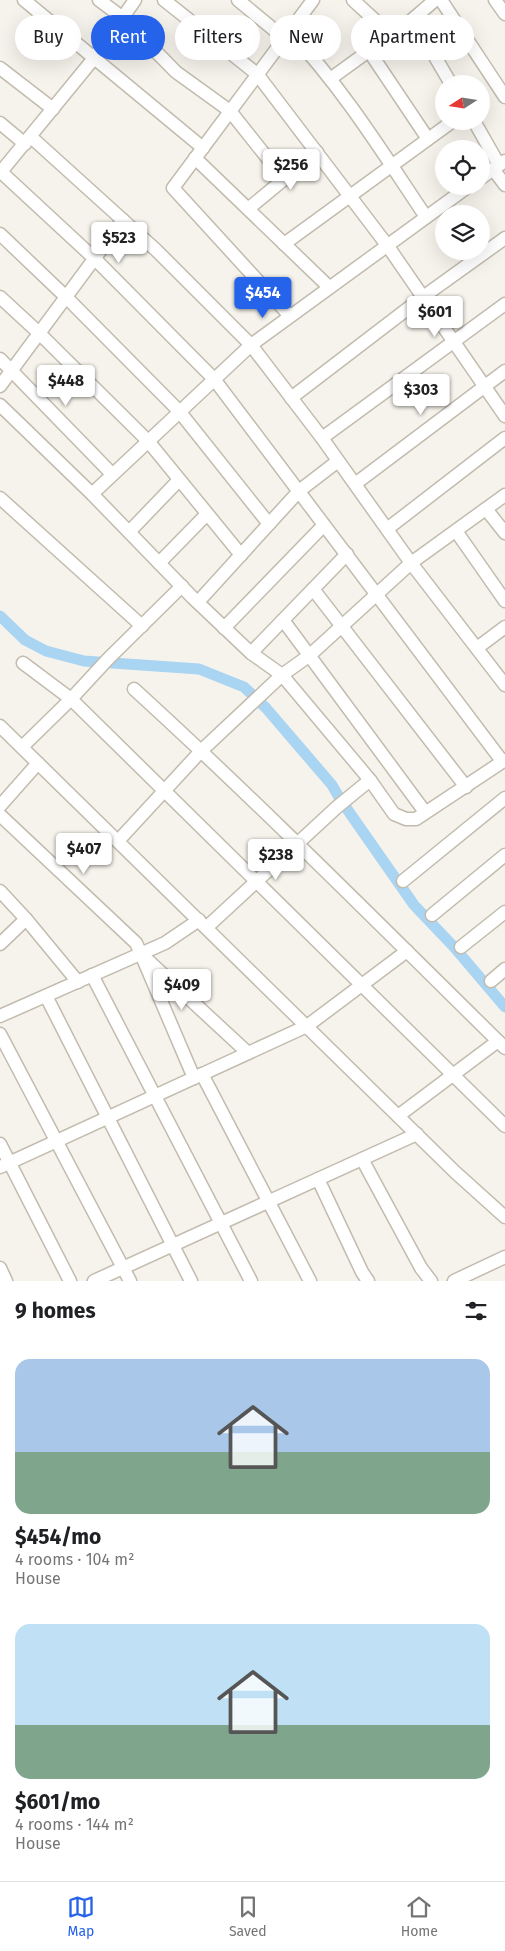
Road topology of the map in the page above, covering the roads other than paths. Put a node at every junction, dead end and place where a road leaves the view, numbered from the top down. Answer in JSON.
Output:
{"nodes":[{"id":1,"x":24,"y":0,"type":"edge"},
{"id":2,"x":99,"y":0,"type":"edge"},
{"id":3,"x":136,"y":0,"type":"edge"},
{"id":4,"x":164,"y":0,"type":"edge"},
{"id":5,"x":238,"y":0,"type":"edge"},
{"id":6,"x":353,"y":0,"type":"edge"},
{"id":7,"x":441,"y":0,"type":"edge"},
{"id":8,"x":495,"y":0,"type":"edge"},
{"id":9,"x":309,"y":1,"type":"edge"},
{"id":10,"x":428,"y":2,"type":"edge"},
{"id":11,"x":505,"y":14,"type":"edge"},
{"id":12,"x":119,"y":15,"type":"edge"},
{"id":13,"x":125,"y":15,"type":"edge"},
{"id":14,"x":299,"y":15,"type":"edge"},
{"id":15,"x":369,"y":15,"type":"edge"},
{"id":16,"x":417,"y":15,"type":"edge"},
{"id":17,"x":270,"y":23,"type":"edge"},
{"id":18,"x":91,"y":56,"type":"edge"},
{"id":19,"x":270,"y":56,"type":"edge"},
{"id":20,"x":92,"y":60,"type":"edge"},
{"id":21,"x":96,"y":60,"type":"edge"},
{"id":22,"x":164,"y":60,"type":"edge"},
{"id":23,"x":316,"y":60,"type":"edge"},
{"id":24,"x":356,"y":60,"type":"edge"},
{"id":25,"x":375,"y":60,"type":"edge"},
{"id":26,"x":437,"y":60,"type":"edge"},
{"id":27,"x":0,"y":68,"type":"edge"},
{"id":28,"x":257,"y":74,"type":"junction"},
{"id":29,"x":446,"y":75,"type":"edge"},
{"id":30,"x":330,"y":79,"type":"junction"},
{"id":31,"x":505,"y":97,"type":"edge"},
{"id":32,"x":53,"y":109,"type":"junction"},
{"id":33,"x":230,"y":111,"type":"junction"},
{"id":34,"x":0,"y":123,"type":"edge"},
{"id":35,"x":440,"y":130,"type":"edge"},
{"id":36,"x":479,"y":130,"type":"edge"},
{"id":37,"x":428,"y":139,"type":"junction"},
{"id":38,"x":28,"y":140,"type":"junction"},
{"id":39,"x":316,"y":152,"type":"junction"},
{"id":40,"x":199,"y":153,"type":"junction"},
{"id":41,"x":499,"y":165,"type":"edge"},
{"id":42,"x":391,"y":166,"type":"junction"},
{"id":43,"x":0,"y":172,"type":"edge"},
{"id":44,"x":284,"y":180,"type":"junction"},
{"id":45,"x":505,"y":185,"type":"edge"},
{"id":46,"x":457,"y":195,"type":"edge"},
{"id":47,"x":350,"y":196,"type":"junction"},
{"id":48,"x":248,"y":209,"type":"junction"},
{"id":49,"x":426,"y":217,"type":"junction"},
{"id":50,"x":123,"y":220,"type":"junction"},
{"id":51,"x":0,"y":234,"type":"edge"},
{"id":52,"x":505,"y":238,"type":"edge"},
{"id":53,"x":284,"y":244,"type":"junction"},
{"id":54,"x":387,"y":245,"type":"junction"},
{"id":55,"x":95,"y":259,"type":"junction"},
{"id":56,"x":329,"y":287,"type":"junction"},
{"id":57,"x":0,"y":296,"type":"edge"},
{"id":58,"x":66,"y":297,"type":"junction"},
{"id":59,"x":423,"y":297,"type":"junction"},
{"id":60,"x":505,"y":304,"type":"edge"},
{"id":61,"x":290,"y":316,"type":"junction"},
{"id":62,"x":39,"y":333,"type":"junction"},
{"id":63,"x":453,"y":341,"type":"junction"},
{"id":64,"x":251,"y":345,"type":"junction"},
{"id":65,"x":0,"y":359,"type":"edge"},
{"id":66,"x":12,"y":370,"type":"junction"},
{"id":67,"x":505,"y":371,"type":"edge"},
{"id":68,"x":214,"y":379,"type":"junction"},
{"id":69,"x":484,"y":385,"type":"junction"},
{"id":70,"x":0,"y":386,"type":"edge"},
{"id":71,"x":291,"y":398,"type":"junction"},
{"id":72,"x":0,"y":405,"type":"edge"},
{"id":73,"x":179,"y":412,"type":"junction"},
{"id":74,"x":505,"y":416,"type":"edge"},
{"id":75,"x":322,"y":438,"type":"junction"},
{"id":76,"x":505,"y":438,"type":"edge"},
{"id":77,"x":148,"y":441,"type":"junction"},
{"id":78,"x":338,"y":461,"type":"junction"},
{"id":79,"x":112,"y":474,"type":"junction"},
{"id":80,"x":179,"y":480,"type":"junction"},
{"id":81,"x":354,"y":484,"type":"junction"},
{"id":82,"x":299,"y":492,"type":"junction"},
{"id":83,"x":92,"y":494,"type":"junction"},
{"id":84,"x":505,"y":496,"type":"edge"},
{"id":85,"x":0,"y":498,"type":"edge"},
{"id":86,"x":486,"y":509,"type":"junction"},
{"id":87,"x":207,"y":514,"type":"junction"},
{"id":88,"x":269,"y":524,"type":"junction"},
{"id":89,"x":324,"y":525,"type":"junction"},
{"id":90,"x":387,"y":529,"type":"junction"},
{"id":91,"x":456,"y":531,"type":"junction"},
{"id":92,"x":129,"y":532,"type":"junction"},
{"id":93,"x":505,"y":533,"type":"edge"},
{"id":94,"x":347,"y":554,"type":"junction"},
{"id":95,"x":241,"y":555,"type":"junction"},
{"id":96,"x":159,"y":563,"type":"junction"},
{"id":97,"x":411,"y":563,"type":"junction"},
{"id":98,"x":182,"y":586,"type":"junction"},
{"id":99,"x":313,"y":589,"type":"junction"},
{"id":100,"x":376,"y":594,"type":"junction"},
{"id":101,"x":505,"y":601,"type":"edge"},
{"id":102,"x":198,"y":602,"type":"junction"},
{"id":103,"x":283,"y":620,"type":"junction"},
{"id":104,"x":142,"y":626,"type":"junction"},
{"id":105,"x":341,"y":626,"type":"junction"},
{"id":106,"x":505,"y":627,"type":"edge"},
{"id":107,"x":224,"y":628,"type":"junction"},
{"id":108,"x":477,"y":648,"type":"junction"},
{"id":109,"x":251,"y":653,"type":"junction"},
{"id":110,"x":310,"y":655,"type":"junction"},
{"id":111,"x":23,"y":663,"type":"dead end"},
{"id":112,"x":282,"y":675,"type":"junction"},
{"id":113,"x":505,"y":685,"type":"edge"},
{"id":114,"x":134,"y":689,"type":"dead end"},
{"id":115,"x":71,"y":699,"type":"junction"},
{"id":116,"x":1,"y":730,"type":"edge"},
{"id":117,"x":22,"y":747,"type":"junction"},
{"id":118,"x":201,"y":751,"type":"junction"},
{"id":119,"x":504,"y":760,"type":"edge"},
{"id":120,"x":38,"y":763,"type":"junction"},
{"id":121,"x":370,"y":780,"type":"junction"},
{"id":122,"x":466,"y":787,"type":"junction"},
{"id":123,"x":165,"y":790,"type":"junction"},
{"id":124,"x":505,"y":798,"type":"edge"},
{"id":125,"x":0,"y":806,"type":"edge"},
{"id":126,"x":425,"y":812,"type":"junction"},
{"id":127,"x":0,"y":815,"type":"edge"},
{"id":128,"x":118,"y":841,"type":"junction"},
{"id":129,"x":298,"y":844,"type":"junction"},
{"id":130,"x":505,"y":856,"type":"edge"},
{"id":131,"x":403,"y":881,"type":"dead end"},
{"id":132,"x":257,"y":882,"type":"junction"},
{"id":133,"x":0,"y":891,"type":"edge"},
{"id":134,"x":505,"y":912,"type":"edge"},
{"id":135,"x":432,"y":915,"type":"dead end"},
{"id":136,"x":26,"y":919,"type":"junction"},
{"id":137,"x":203,"y":924,"type":"junction"},
{"id":138,"x":0,"y":944,"type":"edge"},
{"id":139,"x":461,"y":947,"type":"dead end"},
{"id":140,"x":407,"y":951,"type":"junction"},
{"id":141,"x":141,"y":954,"type":"junction"},
{"id":142,"x":505,"y":970,"type":"edge"},
{"id":143,"x":92,"y":976,"type":"junction"},
{"id":144,"x":491,"y":981,"type":"dead end"},
{"id":145,"x":78,"y":982,"type":"junction"},
{"id":146,"x":362,"y":985,"type":"junction"},
{"id":147,"x":46,"y":996,"type":"junction"},
{"id":148,"x":0,"y":1016,"type":"edge"},
{"id":149,"x":307,"y":1026,"type":"junction"},
{"id":150,"x":0,"y":1034,"type":"edge"},
{"id":151,"x":502,"y":1044,"type":"edge"},
{"id":152,"x":248,"y":1053,"type":"junction"},
{"id":153,"x":453,"y":1075,"type":"junction"},
{"id":154,"x":198,"y":1076,"type":"junction"},
{"id":155,"x":155,"y":1096,"type":"junction"},
{"id":156,"x":398,"y":1116,"type":"junction"},
{"id":157,"x":107,"y":1118,"type":"junction"},
{"id":158,"x":505,"y":1126,"type":"edge"},
{"id":159,"x":417,"y":1134,"type":"junction"},
{"id":160,"x":56,"y":1141,"type":"junction"},
{"id":161,"x":0,"y":1144,"type":"edge"},
{"id":162,"x":362,"y":1159,"type":"junction"},
{"id":163,"x":5,"y":1165,"type":"edge"},
{"id":164,"x":318,"y":1179,"type":"junction"},
{"id":165,"x":268,"y":1202,"type":"junction"},
{"id":166,"x":505,"y":1217,"type":"edge"},
{"id":167,"x":221,"y":1223,"type":"junction"},
{"id":168,"x":172,"y":1245,"type":"junction"},
{"id":169,"x":505,"y":1257,"type":"edge"},
{"id":170,"x":0,"y":1268,"type":"edge"},
{"id":171,"x":123,"y":1268,"type":"junction"},
{"id":172,"x":479,"y":1269,"type":"junction"},
{"id":173,"x":6,"y":1281,"type":"edge"},
{"id":174,"x":70,"y":1281,"type":"edge"},
{"id":175,"x":94,"y":1281,"type":"edge"},
{"id":176,"x":130,"y":1281,"type":"edge"},
{"id":177,"x":191,"y":1281,"type":"edge"},
{"id":178,"x":251,"y":1281,"type":"edge"},
{"id":179,"x":310,"y":1281,"type":"edge"},
{"id":180,"x":368,"y":1281,"type":"edge"},
{"id":181,"x":431,"y":1281,"type":"edge"},
{"id":182,"x":454,"y":1281,"type":"edge"},
{"id":183,"x":485,"y":1281,"type":"edge"}],
"edges":[{"from":1,"to":18,"type":"street"},
{"from":2,"to":12,"type":"street"},
{"from":3,"to":13,"type":"street"},
{"from":4,"to":28,"type":"street"},
{"from":5,"to":17,"type":"street"},
{"from":6,"to":15,"type":"street"},
{"from":7,"to":31,"type":"street"},
{"from":8,"to":11,"type":"street"},
{"from":9,"to":14,"type":"street"},
{"from":10,"to":16,"type":"street"},
{"from":19,"to":28,"type":"street"},
{"from":20,"to":32,"type":"street"},
{"from":21,"to":40,"type":"street"},
{"from":22,"to":33,"type":"street"},
{"from":23,"to":30,"type":"street"},
{"from":24,"to":30,"type":"street"},
{"from":25,"to":37,"type":"street"},
{"from":26,"to":29,"type":"street"},
{"from":27,"to":32,"type":"street"},
{"from":28,"to":33,"type":"street"},
{"from":28,"to":39,"type":"street"},
{"from":30,"to":42,"type":"street"},
{"from":32,"to":38,"type":"street"},
{"from":33,"to":40,"type":"street"},
{"from":33,"to":44,"type":"street"},
{"from":34,"to":38,"type":"street"},
{"from":35,"to":37,"type":"street"},
{"from":36,"to":41,"type":"street"},
{"from":37,"to":42,"type":"street"},
{"from":38,"to":43,"type":"street"},
{"from":38,"to":50,"type":"street"},
{"from":39,"to":44,"type":"street"},
{"from":39,"to":47,"type":"street"},
{"from":40,"to":48,"type":"street"},
{"from":40,"to":61,"type":"street"},
{"from":41,"to":45,"type":"street"},
{"from":42,"to":47,"type":"street"},
{"from":42,"to":49,"type":"street"},
{"from":43,"to":55,"type":"street"},
{"from":44,"to":48,"type":"street"},
{"from":46,"to":49,"type":"street"},
{"from":47,"to":53,"type":"street"},
{"from":47,"to":54,"type":"street"},
{"from":48,"to":53,"type":"street"},
{"from":49,"to":54,"type":"street"},
{"from":50,"to":55,"type":"street"},
{"from":50,"to":64,"type":"street"},
{"from":51,"to":58,"type":"street"},
{"from":52,"to":59,"type":"street"},
{"from":53,"to":56,"type":"street"},
{"from":54,"to":56,"type":"street"},
{"from":54,"to":59,"type":"street"},
{"from":55,"to":58,"type":"street"},
{"from":55,"to":68,"type":"street"},
{"from":56,"to":61,"type":"street"},
{"from":57,"to":62,"type":"street"},
{"from":58,"to":62,"type":"street"},
{"from":58,"to":73,"type":"street"},
{"from":59,"to":63,"type":"street"},
{"from":59,"to":71,"type":"street"},
{"from":60,"to":63,"type":"street"},
{"from":61,"to":64,"type":"street"},
{"from":62,"to":66,"type":"street"},
{"from":62,"to":77,"type":"street"},
{"from":63,"to":69,"type":"street"},
{"from":63,"to":75,"type":"street"},
{"from":64,"to":68,"type":"street"},
{"from":64,"to":71,"type":"street"},
{"from":65,"to":66,"type":"street"},
{"from":66,"to":70,"type":"street"},
{"from":66,"to":79,"type":"street"},
{"from":67,"to":69,"type":"street"},
{"from":68,"to":73,"type":"street"},
{"from":68,"to":82,"type":"street"},
{"from":69,"to":74,"type":"street"},
{"from":69,"to":81,"type":"street"},
{"from":71,"to":75,"type":"street"},
{"from":72,"to":83,"type":"street"},
{"from":73,"to":77,"type":"street"},
{"from":73,"to":88,"type":"street"},
{"from":75,"to":78,"type":"street"},
{"from":76,"to":90,"type":"street"},
{"from":77,"to":79,"type":"street"},
{"from":77,"to":80,"type":"street"},
{"from":78,"to":81,"type":"street"},
{"from":78,"to":82,"type":"street"},
{"from":79,"to":83,"type":"street"},
{"from":80,"to":87,"type":"street"},
{"from":80,"to":92,"type":"street"},
{"from":81,"to":90,"type":"street"},
{"from":82,"to":88,"type":"street"},
{"from":82,"to":89,"type":"street"},
{"from":83,"to":92,"type":"street"},
{"from":84,"to":86,"type":"street"},
{"from":85,"to":104,"type":"street"},
{"from":86,"to":91,"type":"street"},
{"from":86,"to":93,"type":"street"},
{"from":87,"to":95,"type":"street"},
{"from":87,"to":96,"type":"street"},
{"from":88,"to":95,"type":"street"},
{"from":89,"to":94,"type":"street"},
{"from":89,"to":107,"type":"street"},
{"from":90,"to":97,"type":"street"},
{"from":91,"to":97,"type":"street"},
{"from":91,"to":101,"type":"street"},
{"from":92,"to":96,"type":"street"},
{"from":94,"to":99,"type":"street"},
{"from":94,"to":100,"type":"street"},
{"from":95,"to":102,"type":"street"},
{"from":96,"to":98,"type":"street"},
{"from":97,"to":100,"type":"street"},
{"from":97,"to":108,"type":"street"},
{"from":98,"to":102,"type":"street"},
{"from":98,"to":104,"type":"street"},
{"from":99,"to":103,"type":"street"},
{"from":99,"to":105,"type":"street"},
{"from":100,"to":105,"type":"street"},
{"from":100,"to":119,"type":"street"},
{"from":102,"to":107,"type":"street"},
{"from":103,"to":109,"type":"street"},
{"from":103,"to":110,"type":"street"},
{"from":104,"to":115,"type":"street"},
{"from":105,"to":110,"type":"street"},
{"from":105,"to":122,"type":"street"},
{"from":106,"to":108,"type":"street"},
{"from":107,"to":109,"type":"street"},
{"from":108,"to":113,"type":"street"},
{"from":109,"to":112,"type":"street"},
{"from":110,"to":112,"type":"street"},
{"from":110,"to":126,"type":"street"},
{"from":111,"to":115,"type":"street"},
{"from":112,"to":118,"type":"street"},
{"from":112,"to":121,"type":"street"},
{"from":114,"to":118,"type":"street"},
{"from":115,"to":117,"type":"street"},
{"from":115,"to":123,"type":"street"},
{"from":116,"to":117,"type":"street"},
{"from":117,"to":120,"type":"street"},
{"from":118,"to":123,"type":"street"},
{"from":118,"to":129,"type":"street"},
{"from":119,"to":122,"type":"street"},
{"from":120,"to":125,"type":"street"},
{"from":120,"to":128,"type":"street"},
{"from":121,"to":126,"type":"street"},
{"from":121,"to":129,"type":"street"},
{"from":122,"to":126,"type":"street"},
{"from":123,"to":128,"type":"street"},
{"from":123,"to":132,"type":"street"},
{"from":124,"to":131,"type":"street"},
{"from":127,"to":141,"type":"street"},
{"from":128,"to":137,"type":"street"},
{"from":129,"to":132,"type":"street"},
{"from":129,"to":140,"type":"street"},
{"from":130,"to":135,"type":"street"},
{"from":132,"to":137,"type":"street"},
{"from":132,"to":146,"type":"street"},
{"from":133,"to":136,"type":"street"},
{"from":134,"to":139,"type":"street"},
{"from":136,"to":138,"type":"street"},
{"from":136,"to":145,"type":"street"},
{"from":137,"to":141,"type":"street"},
{"from":137,"to":149,"type":"street"},
{"from":140,"to":146,"type":"street"},
{"from":140,"to":151,"type":"street"},
{"from":141,"to":143,"type":"street"},
{"from":141,"to":152,"type":"street"},
{"from":141,"to":154,"type":"street"},
{"from":142,"to":144,"type":"street"},
{"from":143,"to":145,"type":"street"},
{"from":143,"to":155,"type":"street"},
{"from":145,"to":147,"type":"street"},
{"from":146,"to":149,"type":"street"},
{"from":146,"to":153,"type":"street"},
{"from":147,"to":148,"type":"street"},
{"from":147,"to":157,"type":"street"},
{"from":149,"to":152,"type":"street"},
{"from":149,"to":156,"type":"street"},
{"from":150,"to":160,"type":"street"},
{"from":151,"to":153,"type":"street"},
{"from":152,"to":154,"type":"street"},
{"from":153,"to":156,"type":"street"},
{"from":153,"to":158,"type":"street"},
{"from":154,"to":155,"type":"street"},
{"from":154,"to":165,"type":"street"},
{"from":155,"to":157,"type":"street"},
{"from":155,"to":167,"type":"street"},
{"from":156,"to":159,"type":"street"},
{"from":157,"to":160,"type":"street"},
{"from":157,"to":168,"type":"street"},
{"from":159,"to":162,"type":"street"},
{"from":159,"to":166,"type":"street"},
{"from":160,"to":163,"type":"street"},
{"from":160,"to":171,"type":"street"},
{"from":161,"to":163,"type":"street"},
{"from":162,"to":164,"type":"street"},
{"from":162,"to":181,"type":"street"},
{"from":163,"to":174,"type":"street"},
{"from":164,"to":165,"type":"street"},
{"from":164,"to":180,"type":"street"},
{"from":165,"to":167,"type":"street"},
{"from":165,"to":179,"type":"street"},
{"from":167,"to":168,"type":"street"},
{"from":167,"to":178,"type":"street"},
{"from":168,"to":171,"type":"street"},
{"from":168,"to":177,"type":"street"},
{"from":169,"to":172,"type":"street"},
{"from":170,"to":173,"type":"street"},
{"from":171,"to":175,"type":"street"},
{"from":171,"to":176,"type":"street"},
{"from":172,"to":182,"type":"street"},
{"from":172,"to":183,"type":"street"}]}
